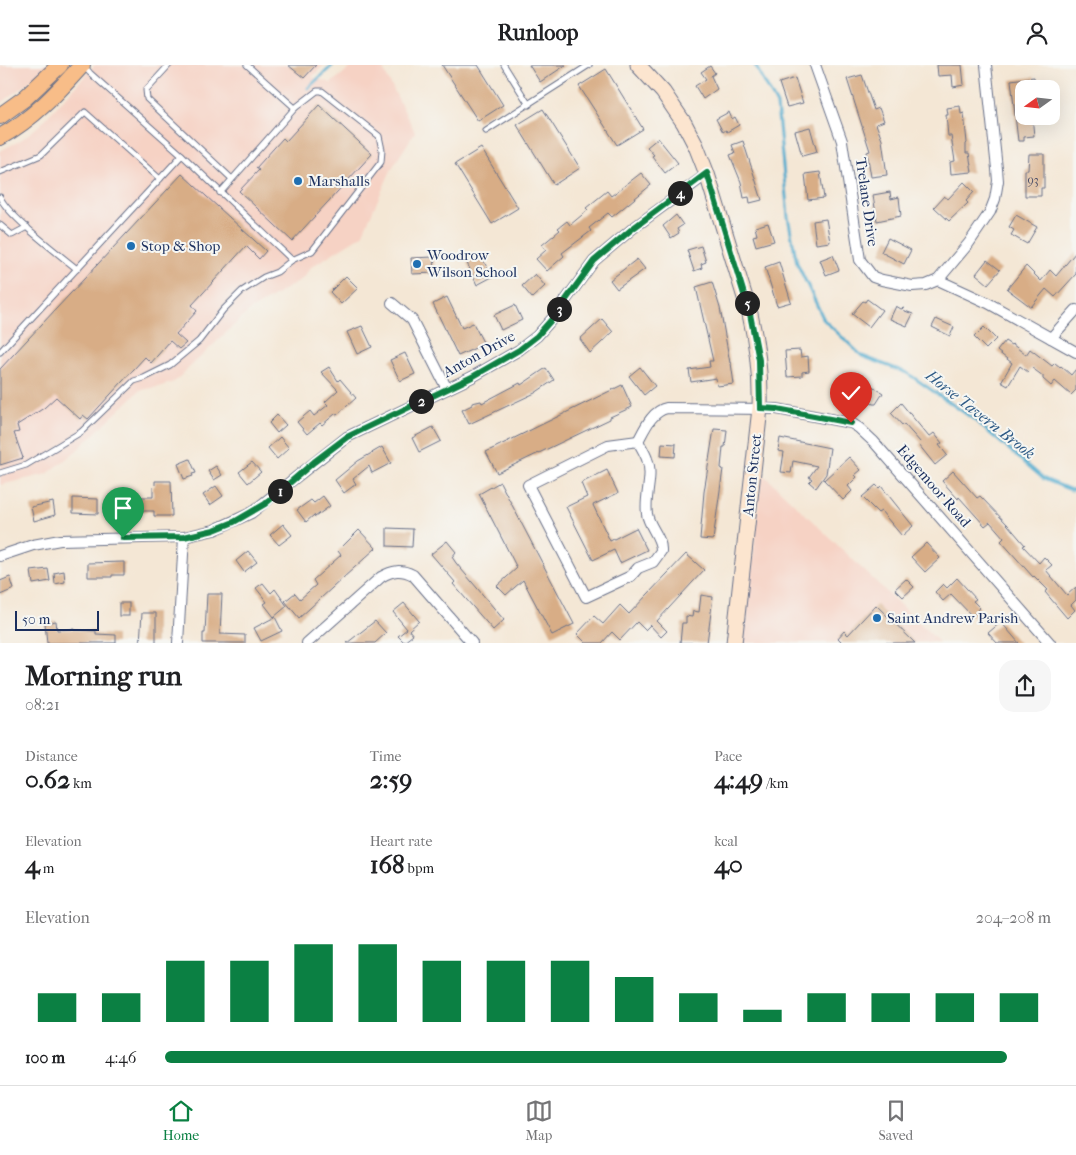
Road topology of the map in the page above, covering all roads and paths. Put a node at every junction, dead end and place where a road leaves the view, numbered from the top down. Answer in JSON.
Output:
{"nodes":[{"id":1,"x":60,"y":65,"type":"edge"},
{"id":2,"x":82,"y":65,"type":"edge"},
{"id":3,"x":169,"y":65,"type":"edge"},
{"id":4,"x":247,"y":65,"type":"edge"},
{"id":5,"x":504,"y":65,"type":"edge"},
{"id":6,"x":589,"y":65,"type":"edge"},
{"id":7,"x":638,"y":65,"type":"edge"},
{"id":8,"x":815,"y":65,"type":"edge"},
{"id":9,"x":986,"y":65,"type":"edge"},
{"id":10,"x":529,"y":105,"type":"junction"},
{"id":11,"x":295,"y":108,"type":"junction"},
{"id":12,"x":0,"y":116,"type":"edge"},
{"id":13,"x":486,"y":131,"type":"dead end"},
{"id":14,"x":0,"y":137,"type":"edge"},
{"id":15,"x":182,"y":155,"type":"junction"},
{"id":16,"x":0,"y":172,"type":"edge"},
{"id":17,"x":707,"y":173,"type":"junction"},
{"id":18,"x":160,"y":179,"type":"junction"},
{"id":19,"x":232,"y":179,"type":"junction"},
{"id":20,"x":220,"y":193,"type":"junction"},
{"id":21,"x":0,"y":197,"type":"edge"},
{"id":22,"x":0,"y":225,"type":"edge"},
{"id":23,"x":27,"y":227,"type":"junction"},
{"id":24,"x":292,"y":260,"type":"junction"},
{"id":25,"x":77,"y":269,"type":"junction"},
{"id":26,"x":938,"y":280,"type":"junction"},
{"id":27,"x":392,"y":303,"type":"dead end"},
{"id":28,"x":1076,"y":310,"type":"edge"},
{"id":29,"x":1051,"y":338,"type":"junction"},
{"id":30,"x":0,"y":352,"type":"edge"},
{"id":31,"x":1076,"y":352,"type":"edge"},
{"id":32,"x":447,"y":389,"type":"junction"},
{"id":33,"x":760,"y":408,"type":"junction"},
{"id":34,"x":638,"y":441,"type":"junction"},
{"id":35,"x":0,"y":473,"type":"edge"},
{"id":36,"x":184,"y":537,"type":"junction"},
{"id":37,"x":0,"y":556,"type":"edge"},
{"id":38,"x":178,"y":643,"type":"edge"},
{"id":39,"x":307,"y":643,"type":"edge"},
{"id":40,"x":472,"y":643,"type":"edge"},
{"id":41,"x":734,"y":643,"type":"edge"},
{"id":42,"x":1050,"y":643,"type":"edge"}],
"edges":[{"from":1,"to":12,"type":"main road"},
{"from":2,"to":14,"type":"main road"},
{"from":2,"to":15,"type":"lane"},
{"from":3,"to":19,"type":"lane"},
{"from":4,"to":11,"type":"lane"},
{"from":5,"to":10,"type":"lane"},
{"from":6,"to":10,"type":"lane"},
{"from":7,"to":17,"type":"street","name":"Anton Street"},
{"from":8,"to":26,"type":"street","name":"Trelane Drive"},
{"from":9,"to":26,"type":"street"},
{"from":10,"to":13,"type":"lane"},
{"from":11,"to":19,"type":"lane"},
{"from":11,"to":24,"type":"lane"},
{"from":15,"to":18,"type":"lane"},
{"from":15,"to":20,"type":"lane"},
{"from":16,"to":18,"type":"lane"},
{"from":17,"to":32,"type":"street","name":"Anton Drive"},
{"from":17,"to":33,"type":"street","name":"Anton Street"},
{"from":18,"to":25,"type":"lane"},
{"from":19,"to":20,"type":"lane"},
{"from":20,"to":24,"type":"lane"},
{"from":21,"to":23,"type":"lane"},
{"from":22,"to":23,"type":"lane"},
{"from":23,"to":25,"type":"lane"},
{"from":24,"to":35,"type":"lane"},
{"from":25,"to":30,"type":"lane"},
{"from":26,"to":29,"type":"street"},
{"from":27,"to":32,"type":"street"},
{"from":28,"to":29,"type":"street"},
{"from":29,"to":31,"type":"street"},
{"from":32,"to":36,"type":"street","name":"Anton Drive"},
{"from":33,"to":34,"type":"street","name":"Edgemoor Road"},
{"from":33,"to":41,"type":"street","name":"Anton Street"},
{"from":33,"to":42,"type":"street","name":"Edgemoor Road"},
{"from":34,"to":34,"type":"street"},
{"from":36,"to":37,"type":"street","name":"Anton Drive"},
{"from":36,"to":38,"type":"street"},
{"from":39,"to":40,"type":"street"}]}
